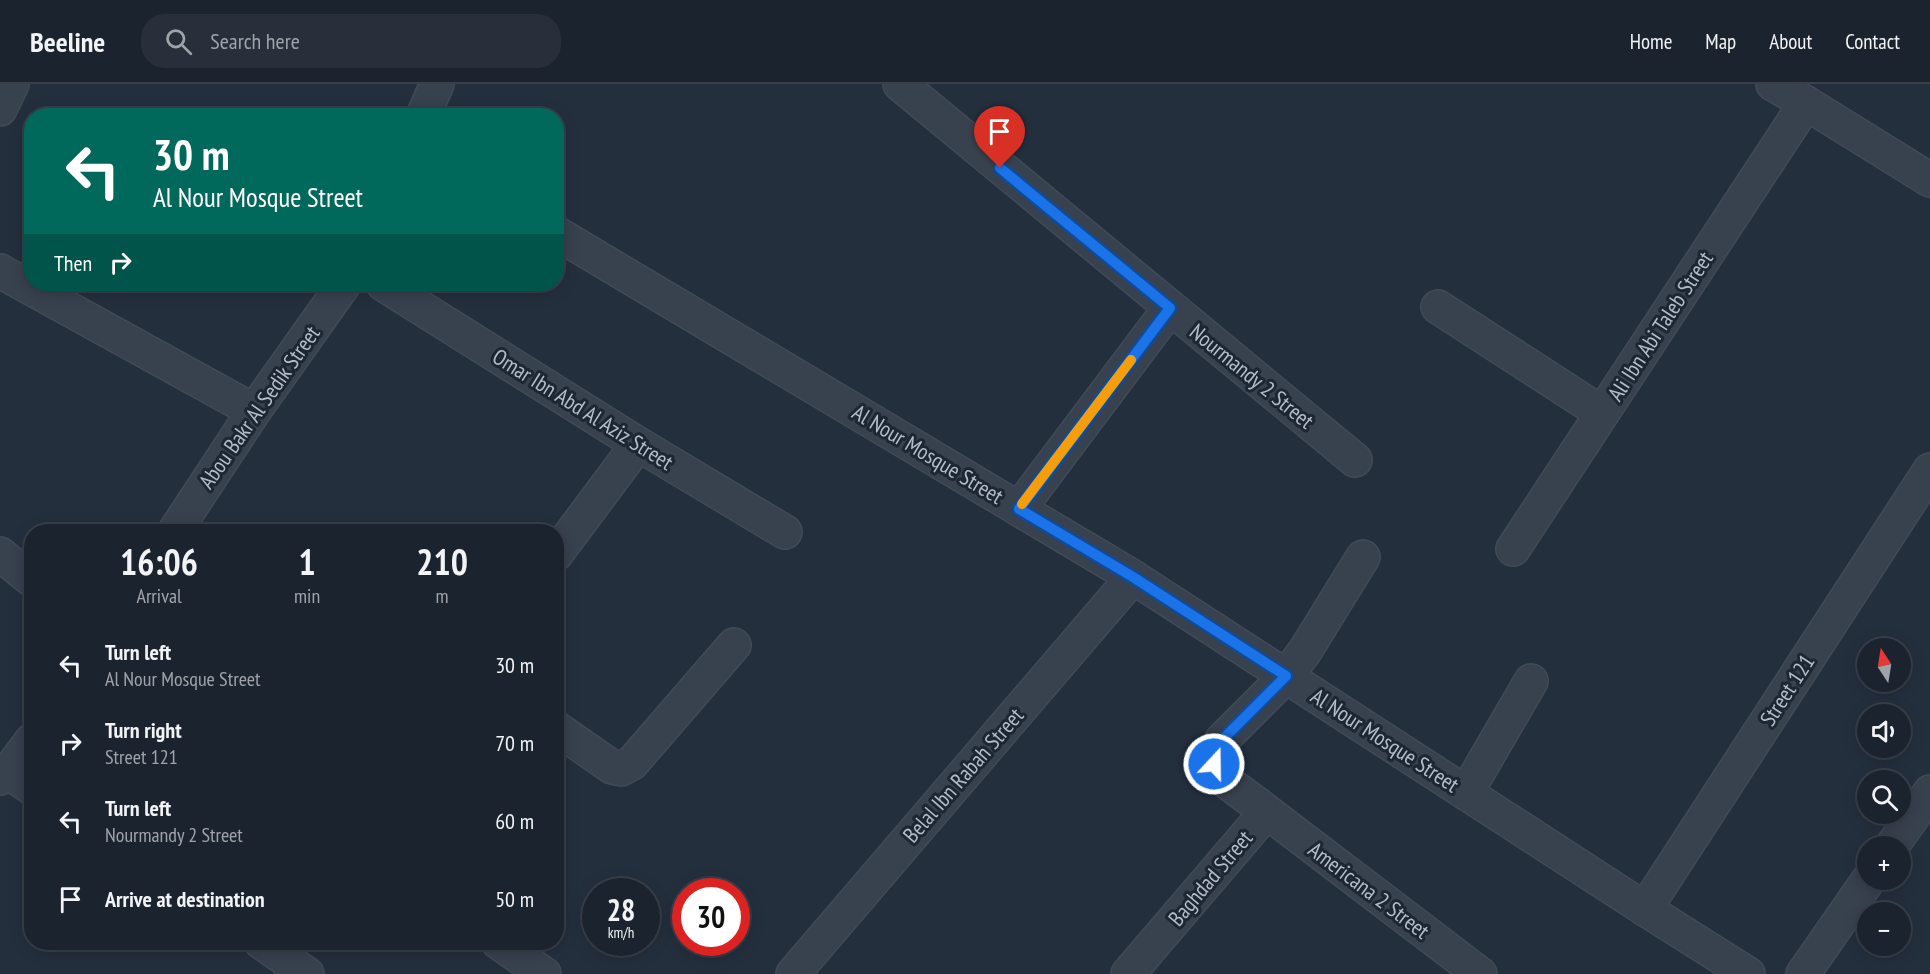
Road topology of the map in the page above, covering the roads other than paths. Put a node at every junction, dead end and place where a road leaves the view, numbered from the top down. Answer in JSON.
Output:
{"nodes":[{"id":1,"x":12,"y":84,"type":"edge"},
{"id":2,"x":437,"y":84,"type":"edge"},
{"id":3,"x":900,"y":84,"type":"edge"},
{"id":4,"x":1773,"y":84,"type":"edge"},
{"id":5,"x":1806,"y":102,"type":"junction"},
{"id":6,"x":426,"y":108,"type":"edge"},
{"id":7,"x":0,"y":109,"type":"edge"},
{"id":8,"x":1930,"y":180,"type":"edge"},
{"id":9,"x":564,"y":238,"type":"edge"},
{"id":10,"x":0,"y":271,"type":"edge"},
{"id":11,"x":24,"y":284,"type":"edge"},
{"id":12,"x":36,"y":291,"type":"edge"},
{"id":13,"x":339,"y":291,"type":"edge"},
{"id":14,"x":394,"y":291,"type":"edge"},
{"id":15,"x":1438,"y":307,"type":"dead end"},
{"id":16,"x":1170,"y":308,"type":"junction"},
{"id":17,"x":254,"y":411,"type":"junction"},
{"id":18,"x":1602,"y":413,"type":"junction"},
{"id":19,"x":638,"y":444,"type":"junction"},
{"id":20,"x":1355,"y":460,"type":"dead end"},
{"id":21,"x":1930,"y":470,"type":"edge"},
{"id":22,"x":1019,"y":509,"type":"junction"},
{"id":23,"x":180,"y":524,"type":"edge"},
{"id":24,"x":785,"y":532,"type":"dead end"},
{"id":25,"x":564,"y":544,"type":"edge"},
{"id":26,"x":1513,"y":549,"type":"dead end"},
{"id":27,"x":0,"y":554,"type":"edge"},
{"id":28,"x":1363,"y":557,"type":"dead end"},
{"id":29,"x":24,"y":574,"type":"edge"},
{"id":30,"x":1133,"y":577,"type":"junction"},
{"id":31,"x":734,"y":645,"type":"dead end"},
{"id":32,"x":1286,"y":676,"type":"junction"},
{"id":33,"x":1531,"y":681,"type":"dead end"},
{"id":34,"x":564,"y":734,"type":"edge"},
{"id":35,"x":24,"y":756,"type":"edge"},
{"id":36,"x":13,"y":779,"type":"edge"},
{"id":37,"x":1930,"y":792,"type":"edge"},
{"id":38,"x":1466,"y":793,"type":"junction"},
{"id":39,"x":1258,"y":805,"type":"junction"},
{"id":40,"x":1899,"y":836,"type":"edge"},
{"id":41,"x":1861,"y":890,"type":"edge"},
{"id":42,"x":1645,"y":909,"type":"junction"},
{"id":43,"x":272,"y":950,"type":"edge"},
{"id":44,"x":510,"y":950,"type":"edge"},
{"id":45,"x":1473,"y":972,"type":"edge"},
{"id":46,"x":307,"y":974,"type":"edge"},
{"id":47,"x":544,"y":974,"type":"edge"},
{"id":48,"x":793,"y":974,"type":"edge"},
{"id":49,"x":1128,"y":974,"type":"edge"},
{"id":50,"x":1748,"y":974,"type":"edge"},
{"id":51,"x":1803,"y":974,"type":"edge"}],
"edges":[{"from":1,"to":7,"type":"street"},
{"from":2,"to":6,"type":"street"},
{"from":3,"to":16,"type":"street","name":"Nourmandy 2 Street"},
{"from":4,"to":5,"type":"street"},
{"from":5,"to":8,"type":"street"},
{"from":5,"to":18,"type":"street","name":"Ali Ibn Abi Taleb Street"},
{"from":9,"to":22,"type":"street","name":"Al Nour Mosque Street"},
{"from":10,"to":11,"type":"street"},
{"from":12,"to":17,"type":"street"},
{"from":13,"to":17,"type":"street","name":"Abou Bakr Al Sedik Street"},
{"from":14,"to":19,"type":"street","name":"Omar Ibn Abd Al Aziz Street"},
{"from":15,"to":18,"type":"street"},
{"from":16,"to":20,"type":"street","name":"Nourmandy 2 Street"},
{"from":16,"to":22,"type":"street"},
{"from":17,"to":23,"type":"street","name":"Abou Bakr Al Sedik Street"},
{"from":18,"to":26,"type":"street","name":"Ali Ibn Abi Taleb Street"},
{"from":19,"to":24,"type":"street","name":"Omar Ibn Abd Al Aziz Street"},
{"from":19,"to":25,"type":"street"},
{"from":21,"to":42,"type":"street","name":"Street 121"},
{"from":22,"to":30,"type":"street","name":"Al Nour Mosque Street"},
{"from":27,"to":29,"type":"street"},
{"from":28,"to":32,"type":"street"},
{"from":30,"to":32,"type":"street","name":"Al Nour Mosque Street"},
{"from":30,"to":48,"type":"street","name":"Belal Ibn Rabah Street"},
{"from":31,"to":34,"type":"street"},
{"from":32,"to":38,"type":"street","name":"Al Nour Mosque Street"},
{"from":32,"to":39,"type":"street","name":"Baghdad Street"},
{"from":33,"to":38,"type":"street"},
{"from":35,"to":36,"type":"street"},
{"from":37,"to":40,"type":"street"},
{"from":38,"to":42,"type":"street","name":"Al Nour Mosque Street"},
{"from":39,"to":45,"type":"street","name":"Americana 2 Street"},
{"from":39,"to":49,"type":"street","name":"Baghdad Street"},
{"from":41,"to":51,"type":"street"},
{"from":42,"to":50,"type":"street","name":"Al Nour Mosque Street"},
{"from":43,"to":46,"type":"street"},
{"from":44,"to":47,"type":"street"}]}
